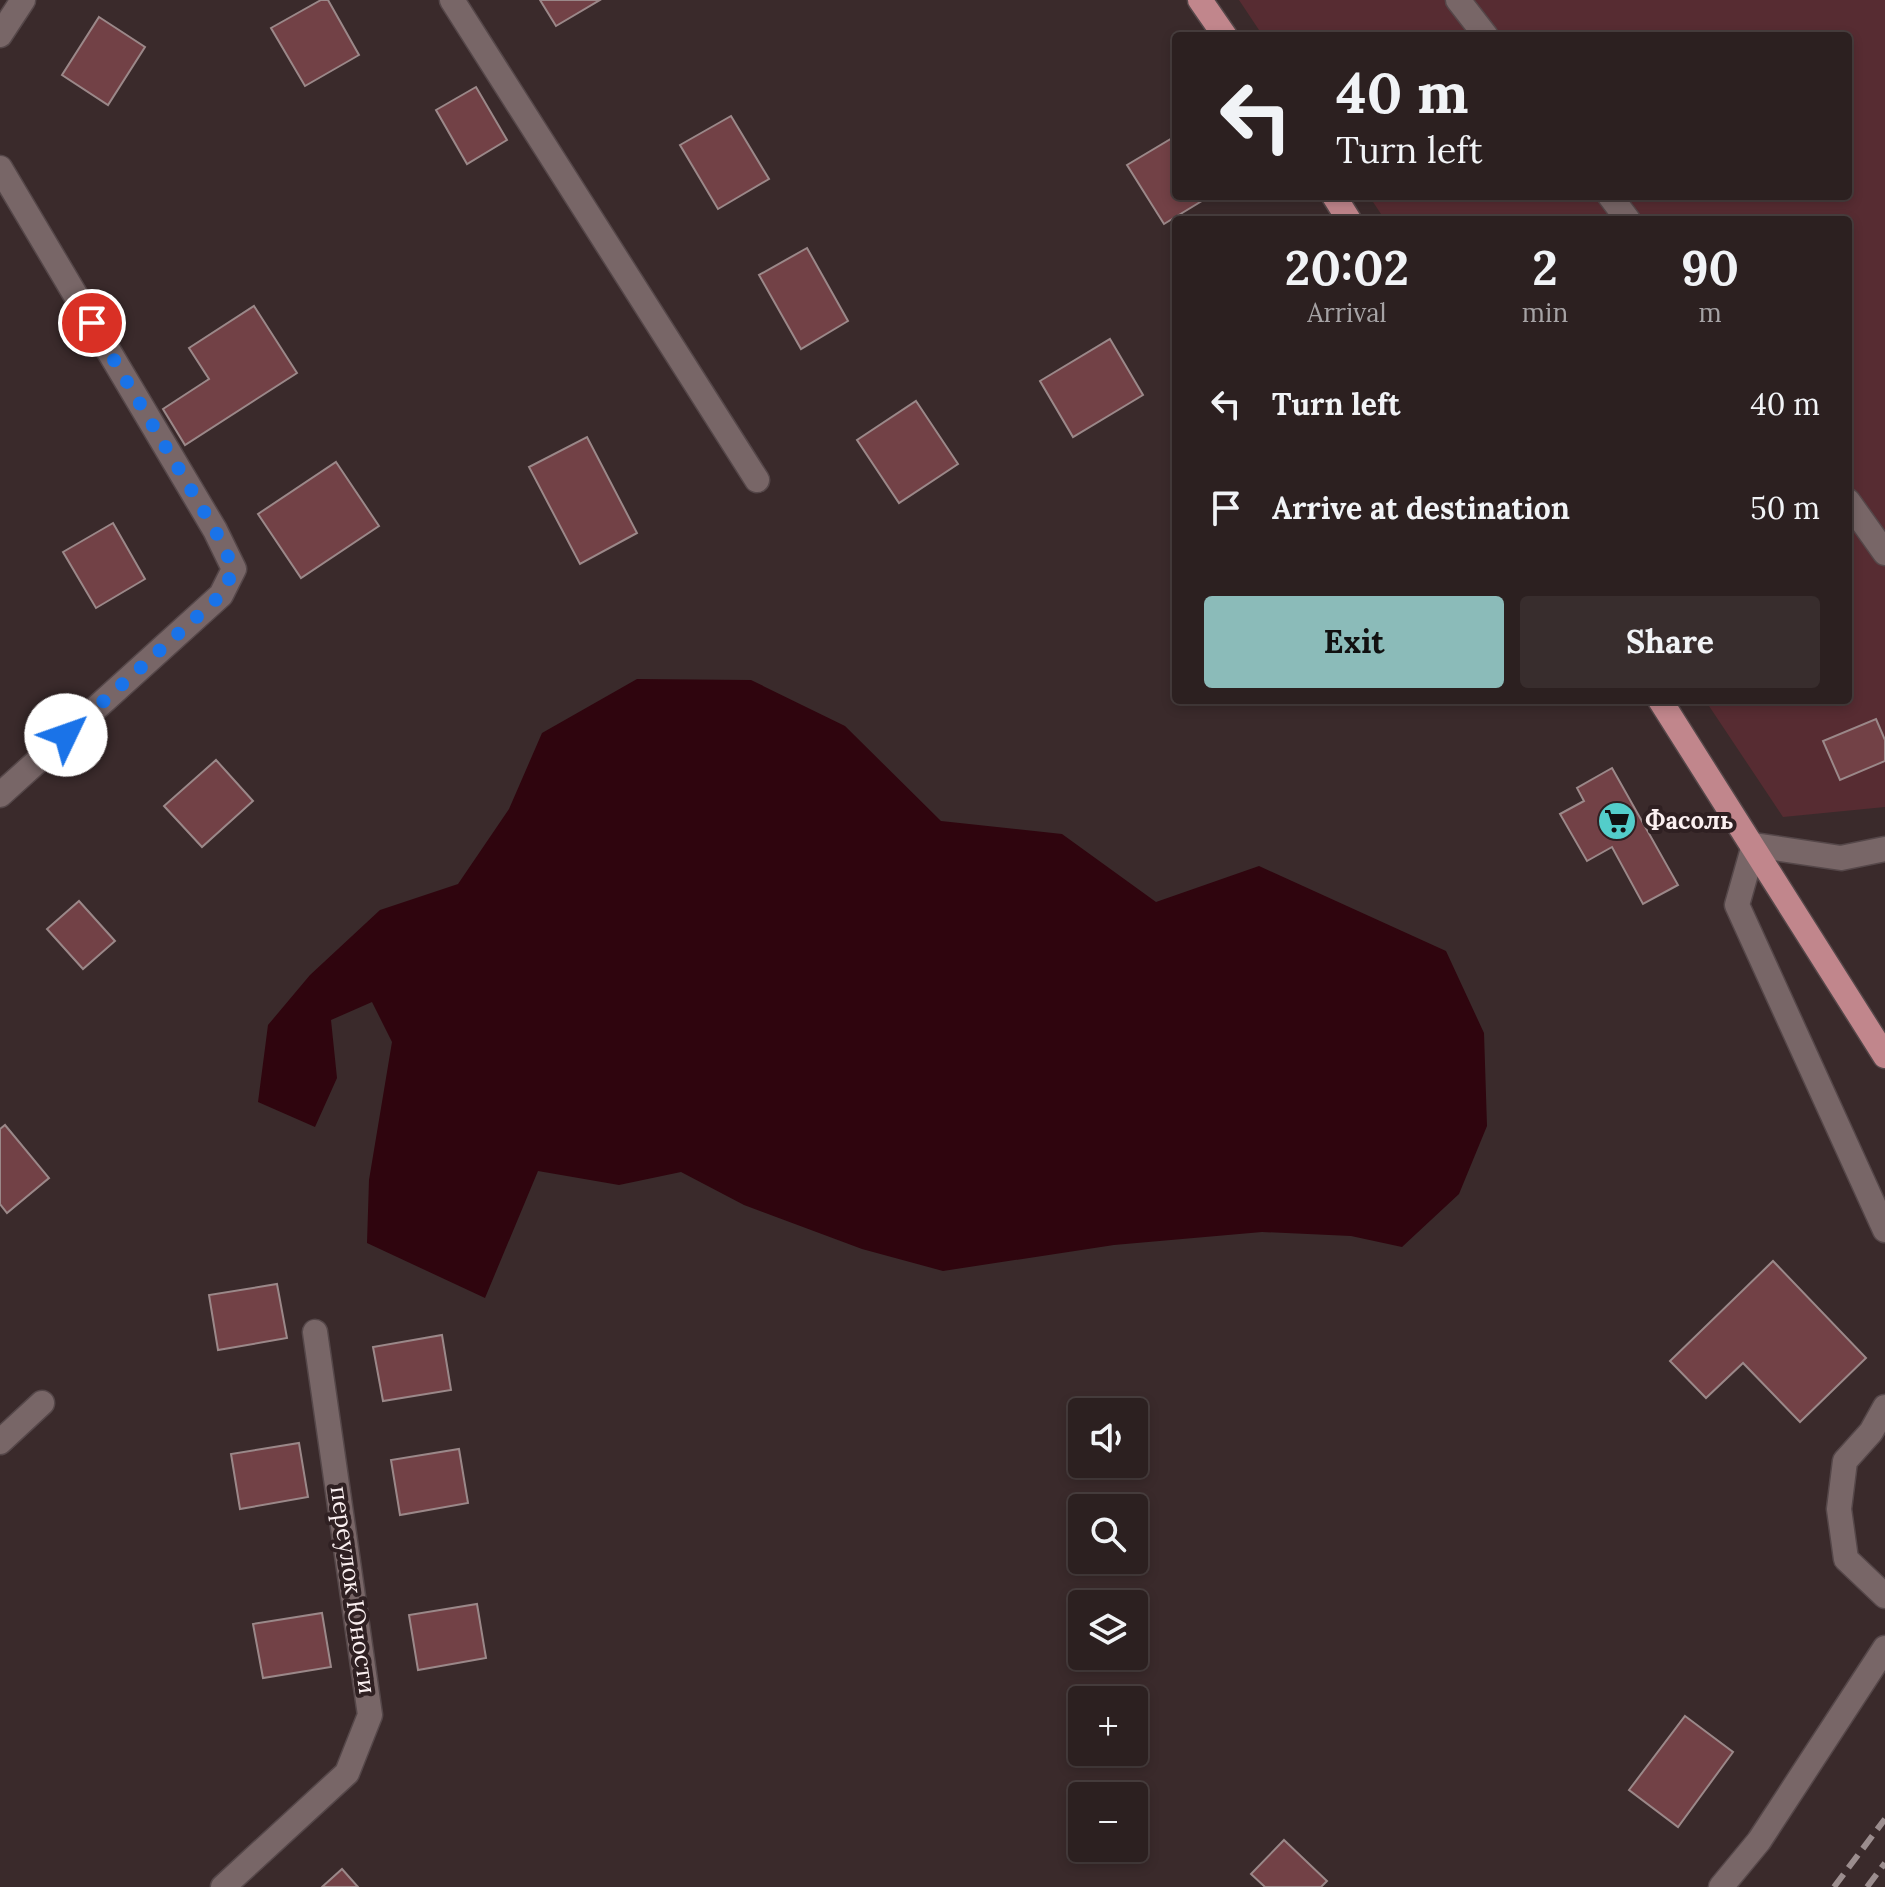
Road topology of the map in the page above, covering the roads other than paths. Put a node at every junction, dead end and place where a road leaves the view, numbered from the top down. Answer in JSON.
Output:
{"nodes":[{"id":1,"x":23,"y":0,"type":"edge"},
{"id":2,"x":452,"y":0,"type":"edge"},
{"id":3,"x":1200,"y":0,"type":"edge"},
{"id":4,"x":1458,"y":0,"type":"edge"},
{"id":5,"x":1222,"y":32,"type":"edge"},
{"id":6,"x":1483,"y":32,"type":"edge"},
{"id":7,"x":0,"y":35,"type":"edge"},
{"id":8,"x":0,"y":168,"type":"edge"},
{"id":9,"x":757,"y":480,"type":"dead end"},
{"id":10,"x":1852,"y":507,"type":"edge"},
{"id":11,"x":1885,"y":553,"type":"edge"},
{"id":12,"x":1663,"y":704,"type":"edge"},
{"id":13,"x":0,"y":795,"type":"edge"},
{"id":14,"x":1754,"y":845,"type":"junction"},
{"id":15,"x":1885,"y":849,"type":"edge"},
{"id":16,"x":1885,"y":1056,"type":"edge"},
{"id":17,"x":1885,"y":1230,"type":"edge"},
{"id":18,"x":315,"y":1332,"type":"dead end"},
{"id":19,"x":42,"y":1403,"type":"dead end"},
{"id":20,"x":1885,"y":1407,"type":"edge"},
{"id":21,"x":0,"y":1442,"type":"edge"},
{"id":22,"x":1885,"y":1596,"type":"edge"},
{"id":23,"x":1885,"y":1648,"type":"edge"},
{"id":24,"x":223,"y":1887,"type":"edge"},
{"id":25,"x":1721,"y":1887,"type":"edge"}],
"edges":[{"from":1,"to":7,"type":"street"},
{"from":2,"to":9,"type":"street"},
{"from":3,"to":5,"type":"main road"},
{"from":4,"to":6,"type":"street"},
{"from":8,"to":13,"type":"street"},
{"from":10,"to":11,"type":"street"},
{"from":12,"to":14,"type":"main road"},
{"from":14,"to":15,"type":"street"},
{"from":14,"to":16,"type":"main road"},
{"from":14,"to":17,"type":"street"},
{"from":18,"to":24,"type":"street","name":"переулок Юности"},
{"from":19,"to":21,"type":"street"},
{"from":20,"to":22,"type":"street"},
{"from":23,"to":25,"type":"street"}]}
